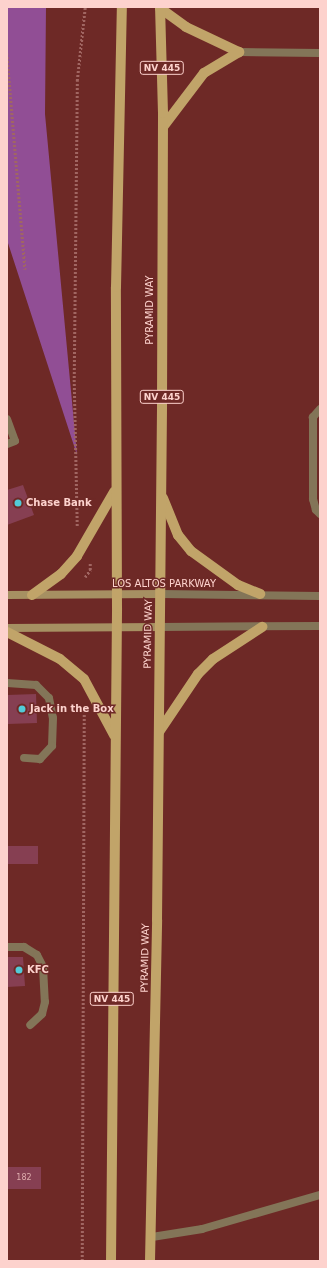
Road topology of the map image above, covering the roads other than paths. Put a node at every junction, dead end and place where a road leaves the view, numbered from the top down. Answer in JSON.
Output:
{"nodes":[{"id":1,"x":122,"y":7,"type":"edge"},
{"id":2,"x":160,"y":8,"type":"edge"},
{"id":3,"x":239,"y":52,"type":"junction"},
{"id":4,"x":320,"y":53,"type":"edge"},
{"id":5,"x":163,"y":127,"type":"junction"},
{"id":6,"x":320,"y":409,"type":"edge"},
{"id":7,"x":7,"y":419,"type":"edge"},
{"id":8,"x":7,"y":444,"type":"edge"},
{"id":9,"x":116,"y":488,"type":"junction"},
{"id":10,"x":160,"y":489,"type":"junction"},
{"id":11,"x":320,"y":514,"type":"edge"},
{"id":12,"x":117,"y":594,"type":"junction"},
{"id":13,"x":160,"y":594,"type":"junction"},
{"id":14,"x":260,"y":594,"type":"junction"},
{"id":15,"x":7,"y":595,"type":"edge"},
{"id":16,"x":32,"y":595,"type":"junction"},
{"id":17,"x":320,"y":596,"type":"edge"},
{"id":18,"x":117,"y":626,"type":"junction"},
{"id":19,"x":160,"y":626,"type":"junction"},
{"id":20,"x":320,"y":626,"type":"edge"},
{"id":21,"x":262,"y":627,"type":"junction"},
{"id":22,"x":7,"y":628,"type":"edge"},
{"id":23,"x":7,"y":632,"type":"edge"},
{"id":24,"x":7,"y":683,"type":"edge"},
{"id":25,"x":159,"y":732,"type":"junction"},
{"id":26,"x":115,"y":736,"type":"junction"},
{"id":27,"x":24,"y":758,"type":"dead end"},
{"id":28,"x":7,"y":947,"type":"edge"},
{"id":29,"x":30,"y":1025,"type":"dead end"},
{"id":30,"x":320,"y":1195,"type":"edge"},
{"id":31,"x":152,"y":1237,"type":"junction"},
{"id":32,"x":111,"y":1261,"type":"edge"},
{"id":33,"x":150,"y":1261,"type":"edge"}],
"edges":[{"from":1,"to":9,"type":"main road","number":"NV 445"},
{"from":2,"to":3,"type":"main road"},
{"from":2,"to":5,"type":"main road","name":"PYRAMID WAY","number":"NV 445"},
{"from":3,"to":4,"type":"street"},
{"from":3,"to":5,"type":"main road"},
{"from":5,"to":10,"type":"main road","name":"PYRAMID WAY","number":"NV 445"},
{"from":6,"to":11,"type":"street"},
{"from":7,"to":8,"type":"street"},
{"from":9,"to":12,"type":"main road","number":"NV 445"},
{"from":9,"to":16,"type":"main road"},
{"from":10,"to":13,"type":"main road","name":"PYRAMID WAY","number":"NV 445"},
{"from":10,"to":14,"type":"main road"},
{"from":12,"to":13,"type":"main road","name":"LOS ALTOS PARKWAY"},
{"from":12,"to":16,"type":"main road","name":"LOS ALTOS PARKWAY"},
{"from":12,"to":18,"type":"main road","number":"NV 445"},
{"from":13,"to":14,"type":"street","name":"LOS ALTOS PARKWAY"},
{"from":13,"to":19,"type":"main road","name":"PYRAMID WAY","number":"NV 445"},
{"from":14,"to":17,"type":"street","name":"LOS ALTOS PARKWAY"},
{"from":15,"to":16,"type":"main road","name":"LOS ALTOS PARKWAY"},
{"from":18,"to":19,"type":"main road"},
{"from":18,"to":22,"type":"main road"},
{"from":18,"to":26,"type":"main road","number":"NV 445"},
{"from":19,"to":21,"type":"street"},
{"from":19,"to":25,"type":"main road","name":"PYRAMID WAY","number":"NV 445"},
{"from":20,"to":21,"type":"street"},
{"from":21,"to":25,"type":"main road"},
{"from":23,"to":26,"type":"main road"},
{"from":24,"to":27,"type":"street"},
{"from":25,"to":31,"type":"main road","name":"PYRAMID WAY","number":"NV 445"},
{"from":26,"to":32,"type":"main road","number":"NV 445"},
{"from":28,"to":29,"type":"street"},
{"from":30,"to":31,"type":"street"},
{"from":31,"to":33,"type":"main road","name":"PYRAMID WAY","number":"NV 445"}]}
